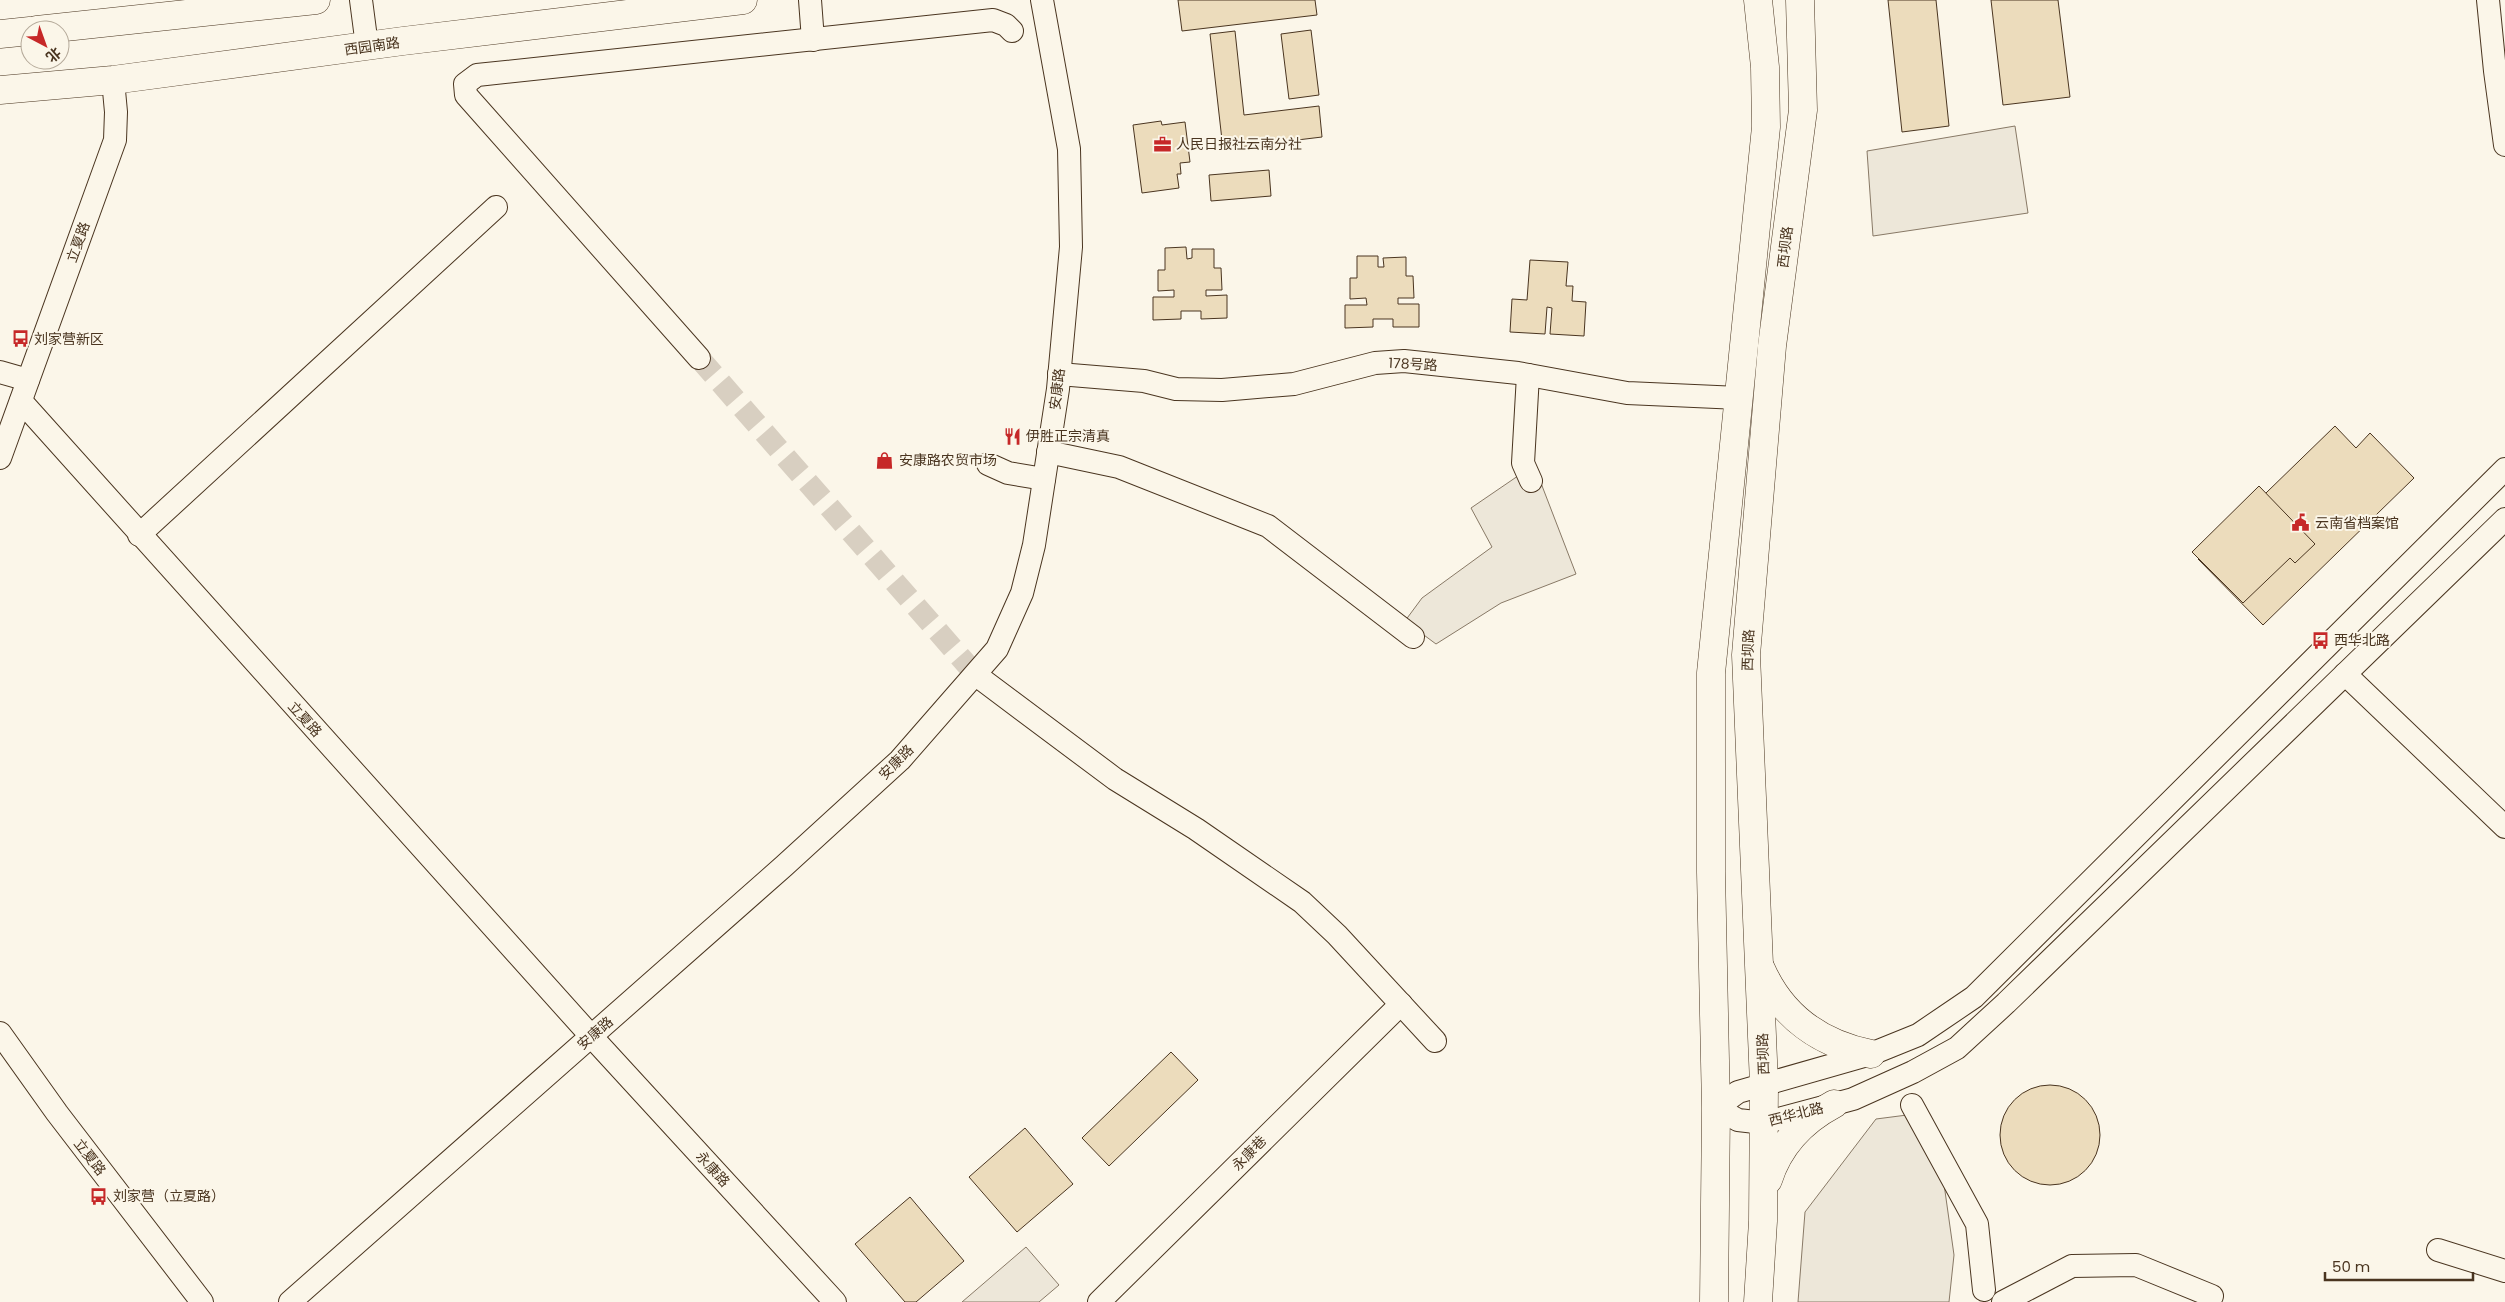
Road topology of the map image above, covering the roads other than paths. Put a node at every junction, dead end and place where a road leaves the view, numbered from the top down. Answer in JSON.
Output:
{"nodes":[{"id":1,"x":316,"y":0,"type":"edge"},
{"id":2,"x":361,"y":0,"type":"edge"},
{"id":3,"x":743,"y":0,"type":"edge"},
{"id":4,"x":810,"y":0,"type":"edge"},
{"id":5,"x":1042,"y":0,"type":"edge"},
{"id":6,"x":1758,"y":0,"type":"edge"},
{"id":7,"x":1800,"y":0,"type":"edge"},
{"id":8,"x":2488,"y":0,"type":"edge"},
{"id":9,"x":70,"y":27,"type":"edge"},
{"id":10,"x":1012,"y":31,"type":"dead end"},
{"id":11,"x":20,"y":32,"type":"edge"},
{"id":12,"x":0,"y":34,"type":"edge"},
{"id":13,"x":812,"y":40,"type":"junction"},
{"id":14,"x":367,"y":46,"type":"junction"},
{"id":15,"x":113,"y":80,"type":"junction"},
{"id":16,"x":0,"y":90,"type":"edge"},
{"id":17,"x":2505,"y":145,"type":"edge"},
{"id":18,"x":496,"y":207,"type":"dead end"},
{"id":19,"x":699,"y":358,"type":"tunnel mouth"},
{"id":20,"x":0,"y":372,"type":"edge"},
{"id":21,"x":1059,"y":374,"type":"junction"},
{"id":22,"x":1528,"y":375,"type":"junction"},
{"id":23,"x":24,"y":391,"type":"junction"},
{"id":24,"x":1739,"y":398,"type":"junction"},
{"id":25,"x":1048,"y":452,"type":"junction"},
{"id":26,"x":0,"y":458,"type":"edge"},
{"id":27,"x":988,"y":464,"type":"dead end"},
{"id":28,"x":2505,"y":469,"type":"edge"},
{"id":29,"x":1044,"y":479,"type":"junction"},
{"id":30,"x":1531,"y":482,"type":"dead end"},
{"id":31,"x":2505,"y":519,"type":"edge"},
{"id":32,"x":139,"y":535,"type":"junction"},
{"id":33,"x":1413,"y":637,"type":"dead end"},
{"id":34,"x":2345,"y":674,"type":"junction"},
{"id":35,"x":976,"y":675,"type":"junction"},
{"id":36,"x":2505,"y":827,"type":"edge"},
{"id":37,"x":1759,"y":965,"type":"junction"},
{"id":38,"x":1401,"y":1004,"type":"junction"},
{"id":39,"x":0,"y":1033,"type":"edge"},
{"id":40,"x":592,"y":1036,"type":"junction"},
{"id":41,"x":1435,"y":1041,"type":"dead end"},
{"id":42,"x":1871,"y":1054,"type":"junction"},
{"id":43,"x":1764,"y":1084,"type":"junction"},
{"id":44,"x":1834,"y":1104,"type":"junction"},
{"id":45,"x":1912,"y":1105,"type":"dead end"},
{"id":46,"x":1716,"y":1108,"type":"junction"},
{"id":47,"x":1764,"y":1123,"type":"junction"},
{"id":48,"x":1764,"y":1203,"type":"junction"},
{"id":49,"x":2438,"y":1250,"type":"dead end"},
{"id":50,"x":2505,"y":1270,"type":"edge"},
{"id":51,"x":1984,"y":1290,"type":"dead end"},
{"id":52,"x":2212,"y":1296,"type":"dead end"},
{"id":53,"x":202,"y":1302,"type":"edge"},
{"id":54,"x":290,"y":1302,"type":"edge"},
{"id":55,"x":835,"y":1302,"type":"edge"},
{"id":56,"x":1099,"y":1302,"type":"edge"},
{"id":57,"x":1714,"y":1302,"type":"edge"},
{"id":58,"x":1758,"y":1302,"type":"edge"},
{"id":59,"x":2004,"y":1302,"type":"edge"}],
"edges":[{"from":1,"to":9,"type":"main road"},
{"from":2,"to":14,"type":"street"},
{"from":3,"to":14,"type":"main road","name":"西园南路"},
{"from":4,"to":13,"type":"street"},
{"from":5,"to":21,"type":"street","name":"安康路"},
{"from":6,"to":24,"type":"main road"},
{"from":7,"to":37,"type":"main road","name":"西坝路"},
{"from":8,"to":17,"type":"street"},
{"from":10,"to":13,"type":"street"},
{"from":11,"to":12,"type":"main road"},
{"from":13,"to":19,"type":"street"},
{"from":14,"to":15,"type":"main road","name":"西园南路"},
{"from":15,"to":16,"type":"main road","name":"西园南路"},
{"from":15,"to":23,"type":"street","name":"立夏路"},
{"from":18,"to":32,"type":"street"},
{"from":20,"to":23,"type":"street"},
{"from":21,"to":22,"type":"street","name":"178号路"},
{"from":21,"to":25,"type":"street","name":"安康路"},
{"from":22,"to":24,"type":"street","name":"178号路"},
{"from":22,"to":30,"type":"street"},
{"from":23,"to":26,"type":"street","name":"立夏路"},
{"from":23,"to":32,"type":"street","name":"立夏路"},
{"from":24,"to":46,"type":"main road"},
{"from":25,"to":29,"type":"street","name":"安康路"},
{"from":25,"to":33,"type":"street"},
{"from":27,"to":29,"type":"street"},
{"from":28,"to":42,"type":"street"},
{"from":29,"to":35,"type":"street","name":"安康路"},
{"from":31,"to":34,"type":"street","name":"西华北路"},
{"from":32,"to":40,"type":"street","name":"立夏路"},
{"from":34,"to":36,"type":"street"},
{"from":34,"to":44,"type":"street","name":"西华北路"},
{"from":35,"to":38,"type":"street"},
{"from":35,"to":40,"type":"street","name":"安康路"},
{"from":37,"to":42,"type":"main road"},
{"from":37,"to":43,"type":"main road","name":"西坝路"},
{"from":38,"to":41,"type":"street"},
{"from":38,"to":56,"type":"street","name":"永康巷"},
{"from":39,"to":53,"type":"street","name":"立夏路"},
{"from":40,"to":54,"type":"street","name":"安康路"},
{"from":40,"to":55,"type":"street","name":"永康路"},
{"from":42,"to":43,"type":"street"},
{"from":43,"to":46,"type":"street"},
{"from":43,"to":47,"type":"main road","name":"西坝路"},
{"from":44,"to":47,"type":"street","name":"西华北路"},
{"from":44,"to":48,"type":"main road"},
{"from":45,"to":51,"type":"street"},
{"from":46,"to":47,"type":"street","name":"西华北路"},
{"from":46,"to":57,"type":"main road"},
{"from":47,"to":48,"type":"main road","name":"西坝路"},
{"from":48,"to":58,"type":"main road","name":"西坝路"},
{"from":49,"to":50,"type":"street"},
{"from":52,"to":59,"type":"street"}]}
